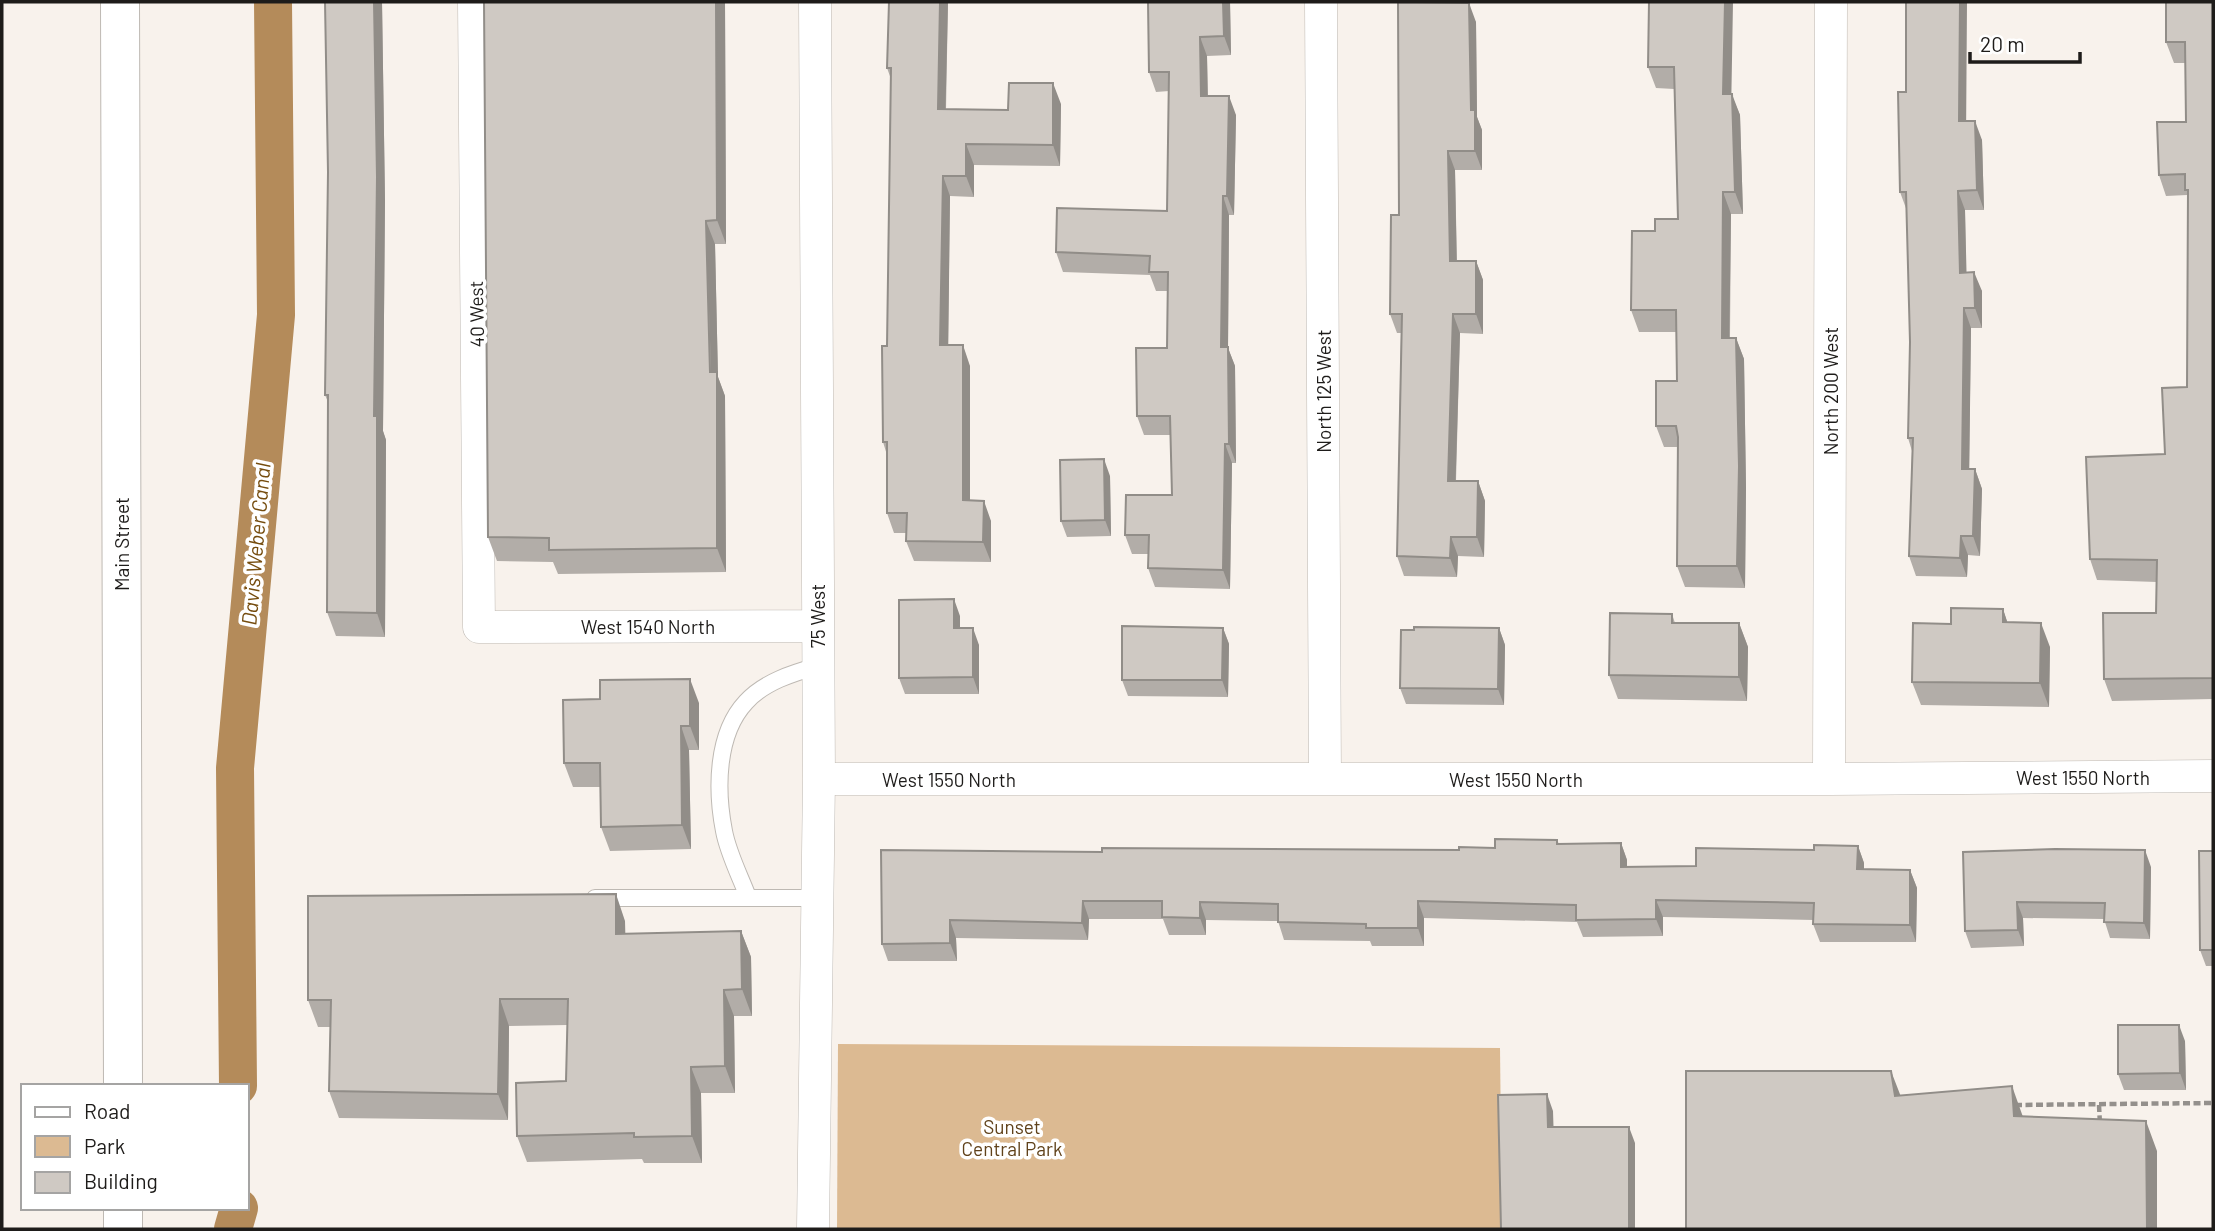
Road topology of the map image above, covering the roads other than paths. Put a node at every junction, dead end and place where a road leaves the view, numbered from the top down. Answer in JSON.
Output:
{"nodes":[{"id":1,"x":120,"y":2,"type":"edge"},
{"id":2,"x":474,"y":2,"type":"edge"},
{"id":3,"x":815,"y":2,"type":"edge"},
{"id":4,"x":1321,"y":2,"type":"edge"},
{"id":5,"x":1831,"y":2,"type":"edge"},
{"id":6,"x":818,"y":626,"type":"junction"},
{"id":7,"x":479,"y":627,"type":"joint"},
{"id":8,"x":818,"y":666,"type":"junction"},
{"id":9,"x":2213,"y":776,"type":"edge"},
{"id":10,"x":818,"y":779,"type":"junction"},
{"id":11,"x":1325,"y":779,"type":"junction"},
{"id":12,"x":1829,"y":779,"type":"junction"},
{"id":13,"x":748,"y":897,"type":"junction"},
{"id":14,"x":584,"y":898,"type":"edge"},
{"id":15,"x":817,"y":898,"type":"junction"},
{"id":16,"x":122,"y":1084,"type":"edge"},
{"id":17,"x":123,"y":1210,"type":"edge"},
{"id":18,"x":123,"y":1229,"type":"edge"},
{"id":19,"x":813,"y":1229,"type":"edge"}],
"edges":[{"from":1,"to":16,"type":"main road","name":"Main Street"},
{"from":2,"to":7,"type":"street","name":"40 West"},
{"from":3,"to":6,"type":"street","name":"75 West"},
{"from":4,"to":11,"type":"street","name":"North 125 West"},
{"from":5,"to":12,"type":"street","name":"North 200 West"},
{"from":6,"to":7,"type":"street","name":"West 1540 North"},
{"from":6,"to":8,"type":"street","name":"75 West"},
{"from":8,"to":10,"type":"street","name":"75 West"},
{"from":8,"to":13,"type":"lane"},
{"from":9,"to":12,"type":"street","name":"West 1550 North"},
{"from":10,"to":11,"type":"street","name":"West 1550 North"},
{"from":10,"to":15,"type":"street","name":"75 West"},
{"from":11,"to":12,"type":"street","name":"West 1550 North"},
{"from":13,"to":14,"type":"lane"},
{"from":13,"to":15,"type":"lane"},
{"from":15,"to":19,"type":"street","name":"75 West"},
{"from":17,"to":18,"type":"main road"}]}
